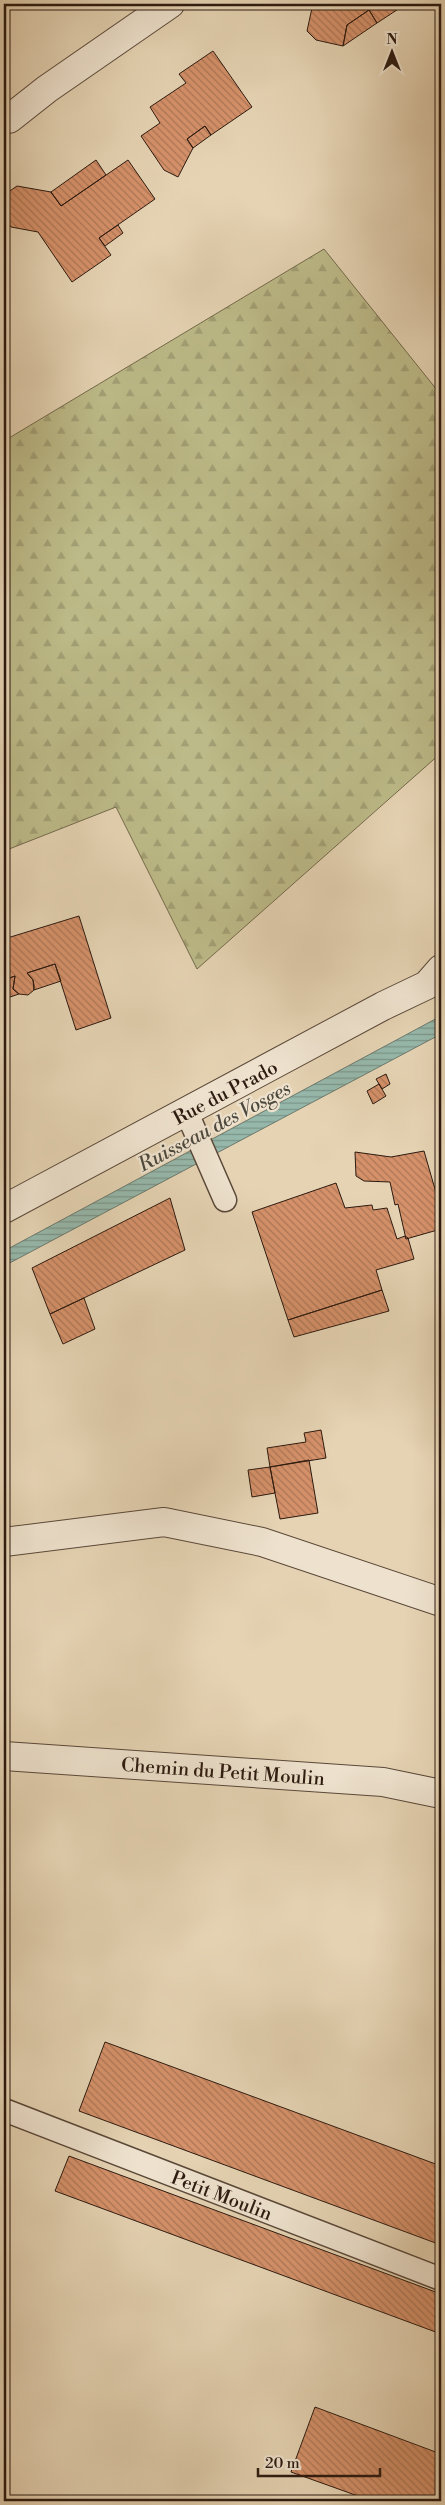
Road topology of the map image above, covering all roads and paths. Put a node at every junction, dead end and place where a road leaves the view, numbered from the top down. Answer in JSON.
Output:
{"nodes":[{"id":1,"x":170,"y":4,"type":"edge"},
{"id":2,"x":6,"y":118,"type":"edge"},
{"id":3,"x":441,"y":969,"type":"edge"},
{"id":4,"x":186,"y":1112,"type":"junction"},
{"id":5,"x":225,"y":1200,"type":"dead end"},
{"id":6,"x":4,"y":1209,"type":"edge"},
{"id":7,"x":4,"y":1542,"type":"edge"},
{"id":8,"x":441,"y":1602,"type":"edge"},
{"id":9,"x":4,"y":1756,"type":"edge"},
{"id":10,"x":441,"y":1794,"type":"edge"},
{"id":11,"x":4,"y":2110,"type":"edge"},
{"id":12,"x":441,"y":2279,"type":"edge"}],
"edges":[{"from":1,"to":2,"type":"street"},
{"from":3,"to":4,"type":"street","name":"Rue du Prado"},
{"from":4,"to":5,"type":"lane"},
{"from":4,"to":6,"type":"street","name":"Rue du Prado"},
{"from":7,"to":8,"type":"street"},
{"from":9,"to":10,"type":"street","name":"Chemin du Petit Moulin"},
{"from":11,"to":12,"type":"lane","name":"Petit Moulin"}]}
